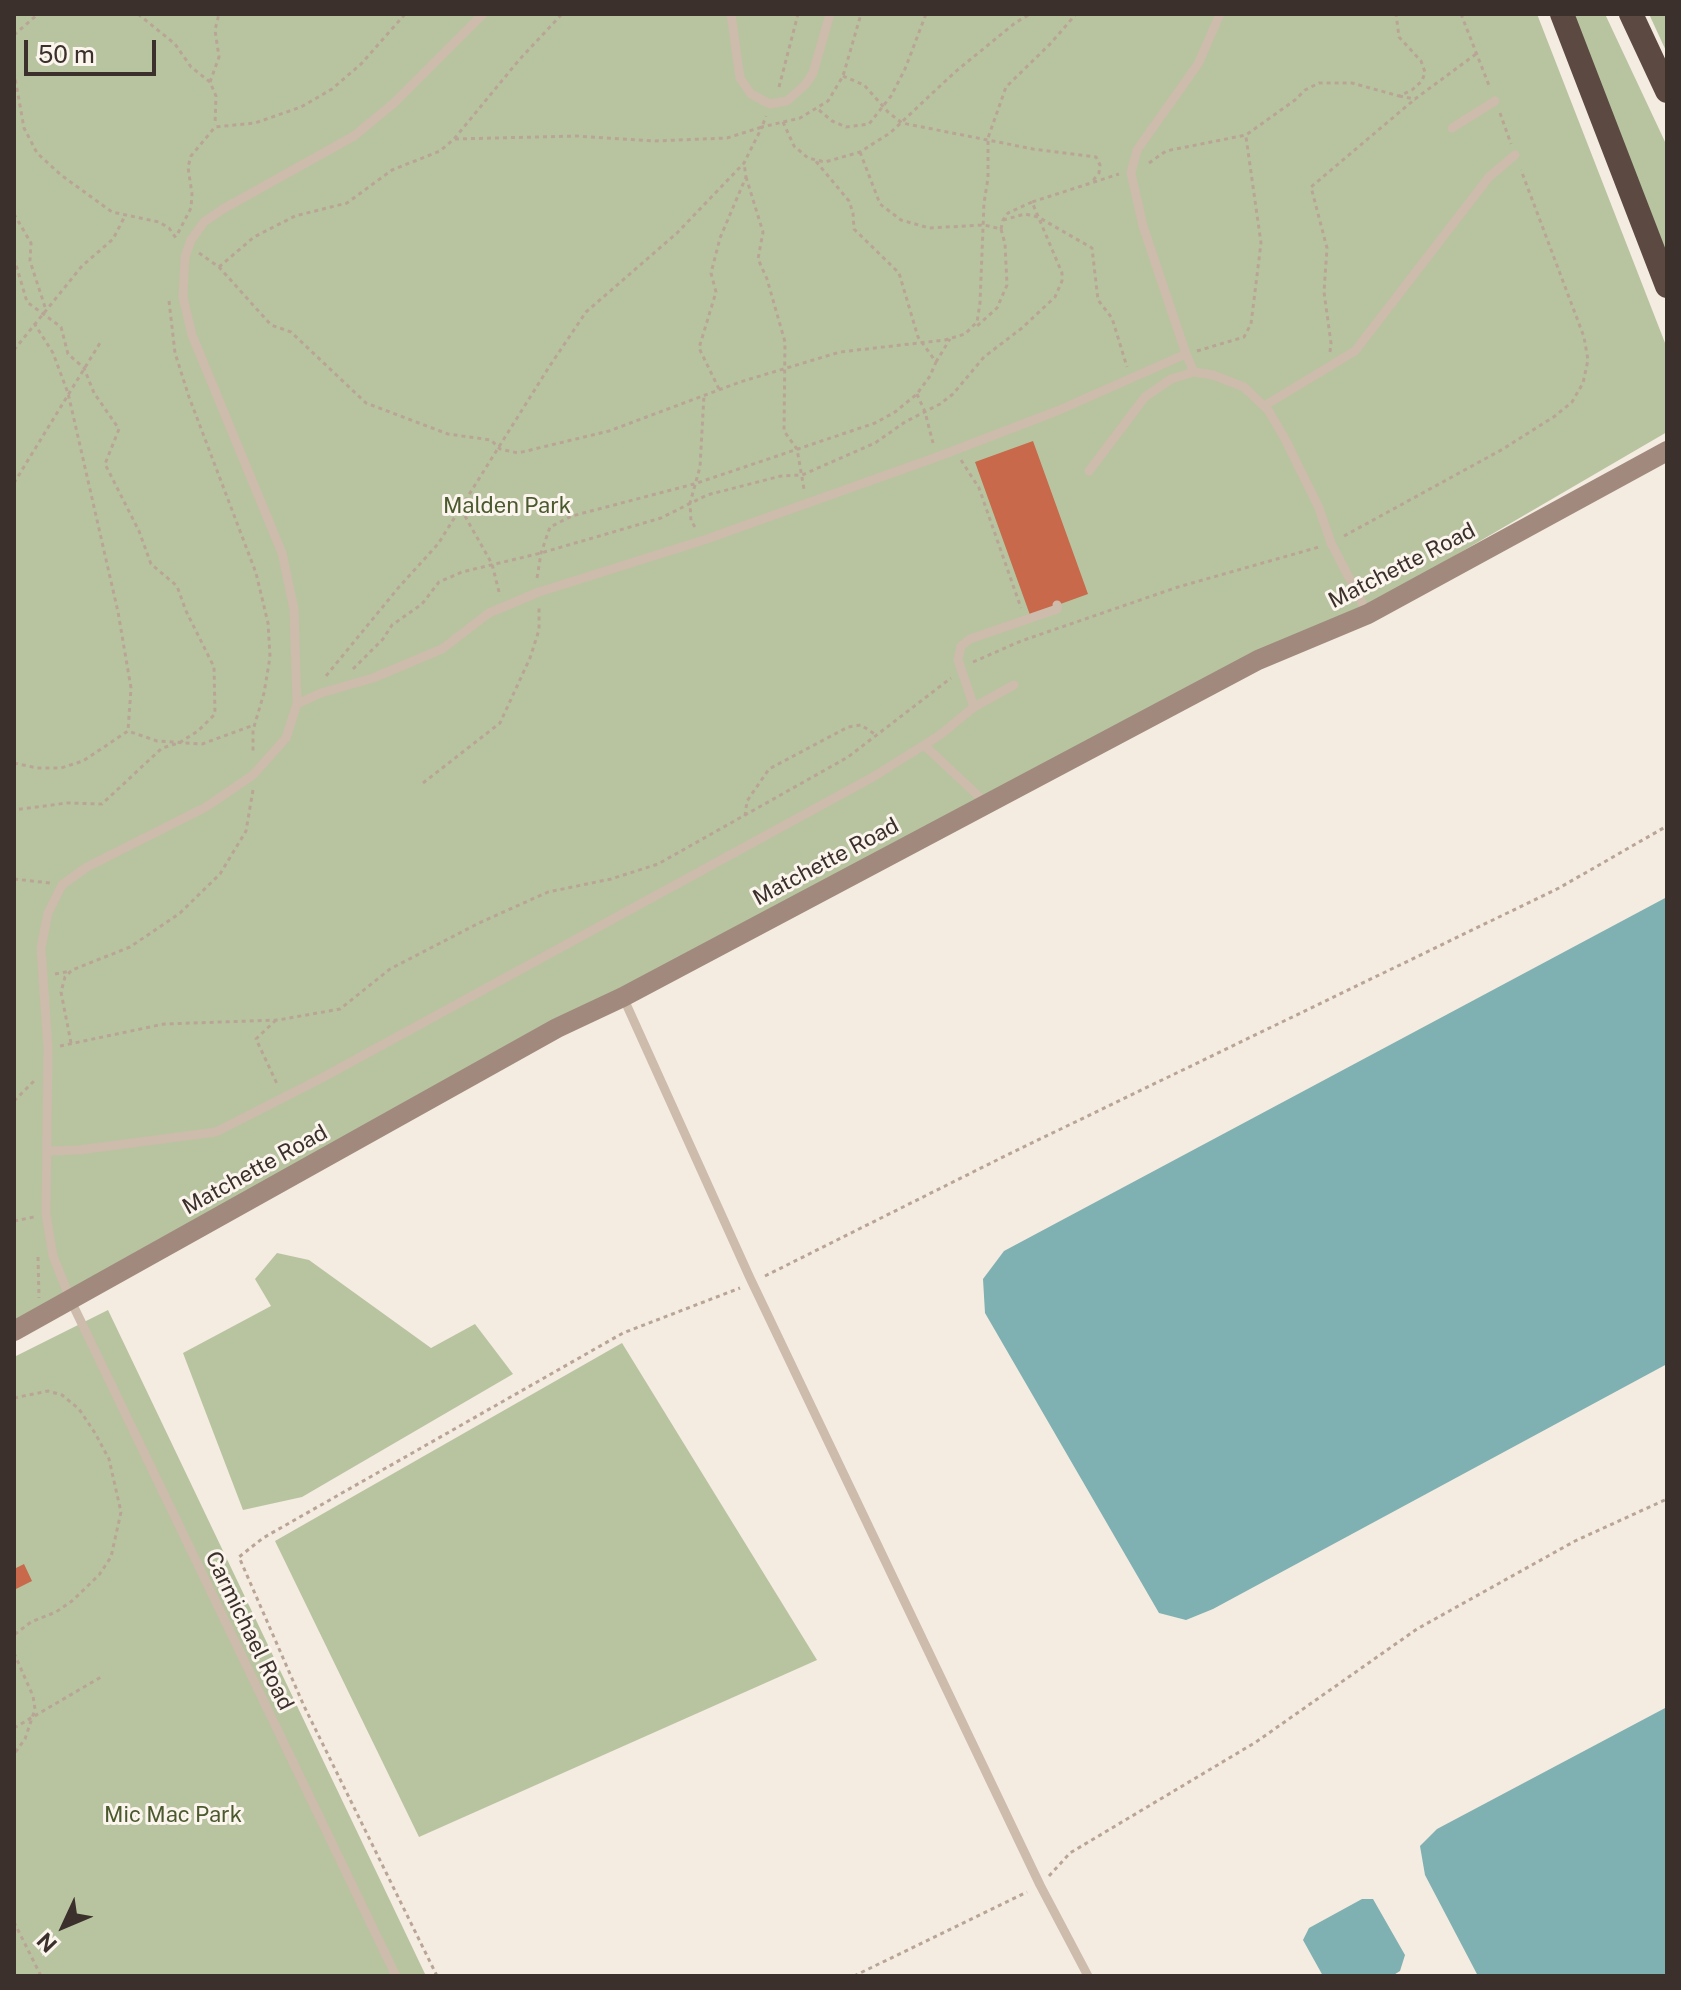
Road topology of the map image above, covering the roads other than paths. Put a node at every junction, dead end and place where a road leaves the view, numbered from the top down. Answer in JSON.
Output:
{"nodes":[{"id":1,"x":483,"y":14,"type":"edge"},
{"id":2,"x":731,"y":14,"type":"edge"},
{"id":3,"x":830,"y":14,"type":"edge"},
{"id":4,"x":1562,"y":14,"type":"edge"},
{"id":5,"x":1631,"y":14,"type":"edge"},
{"id":6,"x":1221,"y":16,"type":"edge"},
{"id":7,"x":1667,"y":91,"type":"edge"},
{"id":8,"x":1495,"y":101,"type":"dead end"},
{"id":9,"x":1452,"y":128,"type":"dead end"},
{"id":10,"x":1515,"y":155,"type":"dead end"},
{"id":11,"x":1667,"y":286,"type":"edge"},
{"id":12,"x":1186,"y":354,"type":"junction"},
{"id":13,"x":1194,"y":372,"type":"junction"},
{"id":14,"x":1264,"y":406,"type":"junction"},
{"id":15,"x":1667,"y":451,"type":"edge"},
{"id":16,"x":1089,"y":471,"type":"dead end"},
{"id":17,"x":1057,"y":605,"type":"dead end"},
{"id":18,"x":1368,"y":614,"type":"junction"},
{"id":19,"x":1014,"y":685,"type":"dead end"},
{"id":20,"x":297,"y":704,"type":"junction"},
{"id":21,"x":974,"y":707,"type":"junction"},
{"id":22,"x":924,"y":745,"type":"junction"},
{"id":23,"x":987,"y":804,"type":"junction"},
{"id":24,"x":623,"y":997,"type":"junction"},
{"id":25,"x":48,"y":1151,"type":"junction"},
{"id":26,"x":71,"y":1301,"type":"junction"},
{"id":27,"x":14,"y":1331,"type":"edge"},
{"id":28,"x":396,"y":1976,"type":"edge"},
{"id":29,"x":1088,"y":1976,"type":"edge"}],
"edges":[{"from":1,"to":20,"type":"lane"},
{"from":2,"to":3,"type":"lane"},
{"from":4,"to":11,"type":"highway"},
{"from":5,"to":7,"type":"highway"},
{"from":6,"to":12,"type":"lane"},
{"from":8,"to":9,"type":"lane"},
{"from":10,"to":14,"type":"lane"},
{"from":12,"to":13,"type":"lane"},
{"from":12,"to":20,"type":"lane"},
{"from":13,"to":14,"type":"lane"},
{"from":13,"to":16,"type":"lane"},
{"from":14,"to":18,"type":"lane"},
{"from":15,"to":18,"type":"main road","name":"Matchette Road"},
{"from":17,"to":21,"type":"lane"},
{"from":18,"to":23,"type":"main road","name":"Matchette Road"},
{"from":19,"to":21,"type":"lane"},
{"from":20,"to":25,"type":"lane","name":"Carmichael Road"},
{"from":21,"to":22,"type":"lane"},
{"from":22,"to":23,"type":"lane"},
{"from":22,"to":25,"type":"lane"},
{"from":23,"to":24,"type":"main road","name":"Matchette Road"},
{"from":24,"to":26,"type":"main road","name":"Matchette Road"},
{"from":24,"to":29,"type":"lane"},
{"from":25,"to":26,"type":"lane","name":"Carmichael Road"},
{"from":26,"to":27,"type":"main road","name":"Matchette Road"},
{"from":26,"to":28,"type":"lane","name":"Carmichael Road"}]}
